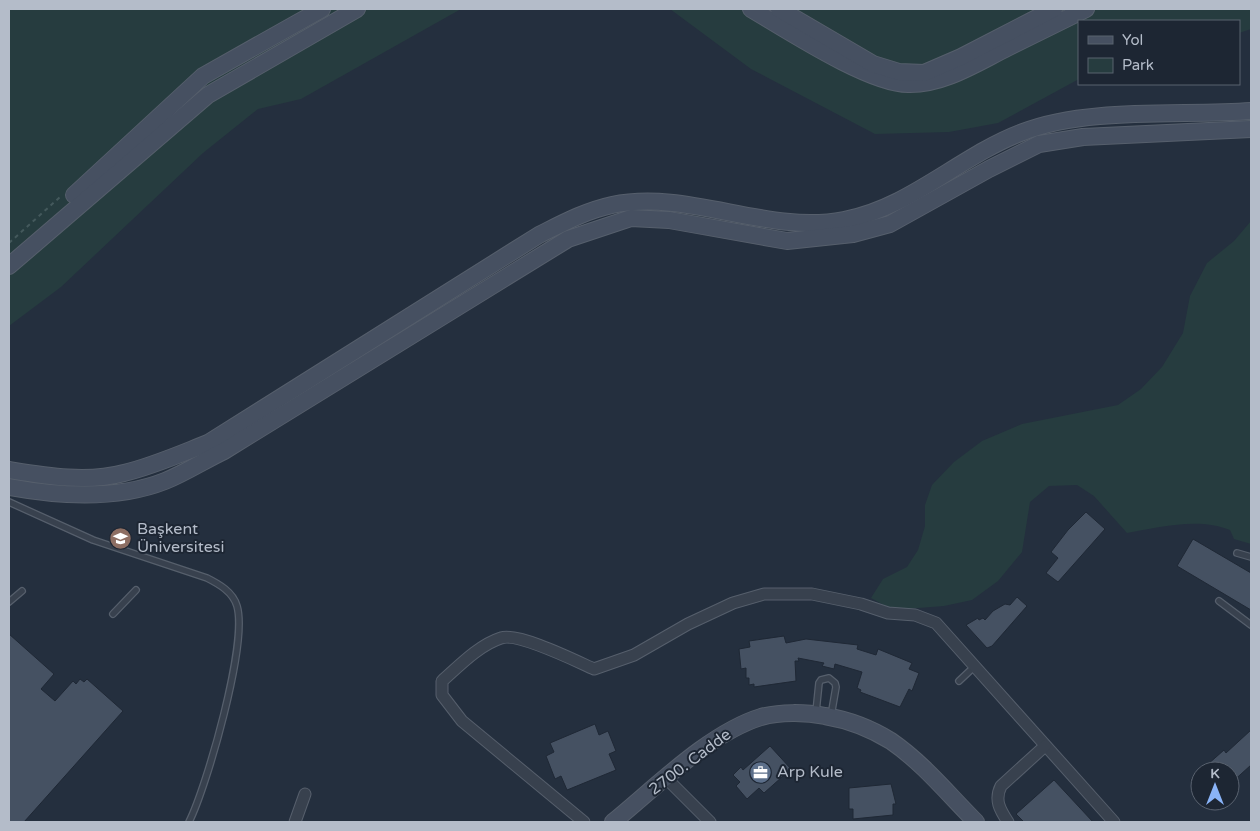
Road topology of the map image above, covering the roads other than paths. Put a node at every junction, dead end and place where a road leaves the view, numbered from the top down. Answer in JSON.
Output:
{"nodes":[{"id":1,"x":322,"y":9,"type":"edge"},
{"id":2,"x":356,"y":9,"type":"edge"},
{"id":3,"x":751,"y":9,"type":"edge"},
{"id":4,"x":779,"y":9,"type":"edge"},
{"id":5,"x":1054,"y":9,"type":"edge"},
{"id":6,"x":1086,"y":9,"type":"edge"},
{"id":7,"x":1251,"y":111,"type":"edge"},
{"id":8,"x":1251,"y":129,"type":"edge"},
{"id":9,"x":9,"y":252,"type":"edge"},
{"id":10,"x":9,"y":266,"type":"edge"},
{"id":11,"x":9,"y":470,"type":"edge"},
{"id":12,"x":9,"y":487,"type":"edge"},
{"id":13,"x":9,"y":502,"type":"edge"},
{"id":14,"x":1237,"y":553,"type":"dead end"},
{"id":15,"x":1251,"y":557,"type":"edge"},
{"id":16,"x":136,"y":590,"type":"dead end"},
{"id":17,"x":22,"y":591,"type":"dead end"},
{"id":18,"x":1219,"y":601,"type":"dead end"},
{"id":19,"x":9,"y":602,"type":"edge"},
{"id":20,"x":113,"y":614,"type":"dead end"},
{"id":21,"x":1251,"y":625,"type":"edge"},
{"id":22,"x":975,"y":666,"type":"junction"},
{"id":23,"x":959,"y":681,"type":"dead end"},
{"id":24,"x":824,"y":715,"type":"junction"},
{"id":25,"x":1045,"y":746,"type":"junction"},
{"id":26,"x":666,"y":778,"type":"junction"},
{"id":27,"x":305,"y":794,"type":"dead end"},
{"id":28,"x":189,"y":822,"type":"edge"},
{"id":29,"x":295,"y":822,"type":"edge"},
{"id":30,"x":584,"y":822,"type":"edge"},
{"id":31,"x":613,"y":822,"type":"edge"},
{"id":32,"x":710,"y":822,"type":"edge"},
{"id":33,"x":976,"y":822,"type":"edge"},
{"id":34,"x":1008,"y":822,"type":"edge"},
{"id":35,"x":1114,"y":822,"type":"edge"}],
"edges":[{"from":1,"to":9,"type":"street"},
{"from":2,"to":10,"type":"street"},
{"from":3,"to":6,"type":"street"},
{"from":4,"to":5,"type":"street"},
{"from":7,"to":11,"type":"street"},
{"from":8,"to":12,"type":"street"},
{"from":13,"to":28,"type":"lane"},
{"from":14,"to":15,"type":"lane"},
{"from":16,"to":20,"type":"lane"},
{"from":17,"to":19,"type":"lane"},
{"from":18,"to":21,"type":"lane"},
{"from":22,"to":23,"type":"lane"},
{"from":22,"to":25,"type":"street"},
{"from":22,"to":30,"type":"street"},
{"from":24,"to":24,"type":"lane"},
{"from":24,"to":26,"type":"street","name":"2700. Cadde"},
{"from":24,"to":33,"type":"street","name":"2700. Cadde"},
{"from":25,"to":34,"type":"street"},
{"from":25,"to":35,"type":"street"},
{"from":26,"to":31,"type":"street","name":"2700. Cadde"},
{"from":26,"to":32,"type":"street"},
{"from":27,"to":29,"type":"street"}]}
